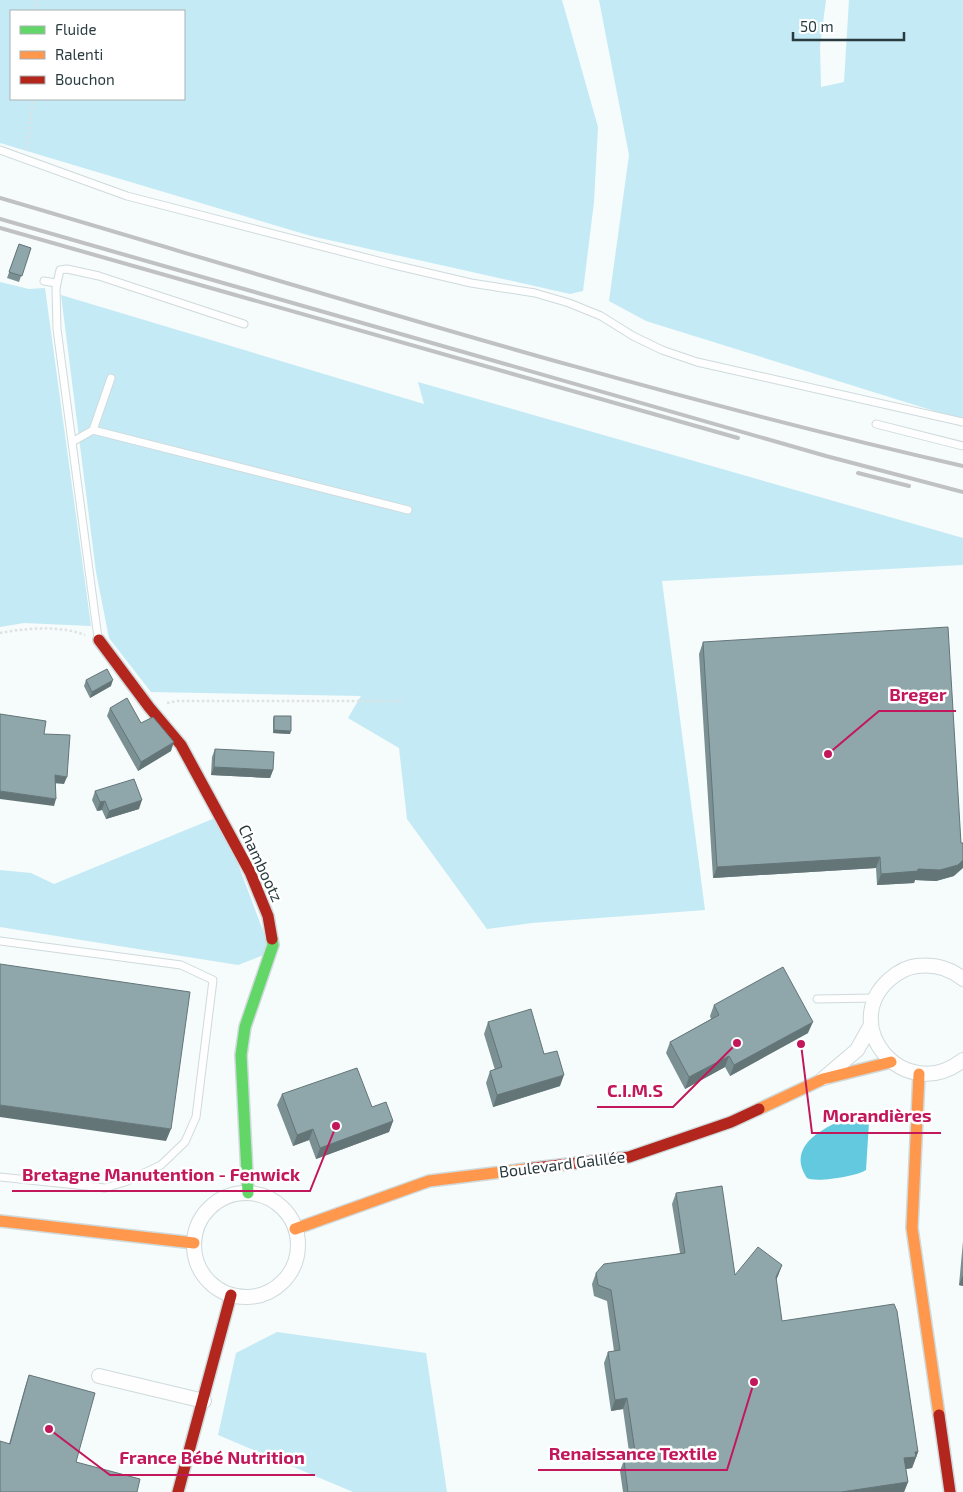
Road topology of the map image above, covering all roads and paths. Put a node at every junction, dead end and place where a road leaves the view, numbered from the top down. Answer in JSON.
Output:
{"nodes":[{"id":1,"x":33,"y":100,"type":"edge"},
{"id":2,"x":0,"y":150,"type":"edge"},
{"id":3,"x":26,"y":159,"type":"junction"},
{"id":4,"x":44,"y":281,"type":"dead end"},
{"id":5,"x":56,"y":283,"type":"junction"},
{"id":6,"x":244,"y":324,"type":"dead end"},
{"id":7,"x":111,"y":378,"type":"dead end"},
{"id":8,"x":963,"y":422,"type":"edge"},
{"id":9,"x":876,"y":424,"type":"dead end"},
{"id":10,"x":93,"y":430,"type":"junction"},
{"id":11,"x":72,"y":442,"type":"junction"},
{"id":12,"x":963,"y":446,"type":"edge"},
{"id":13,"x":408,"y":510,"type":"dead end"},
{"id":14,"x":0,"y":633,"type":"edge"},
{"id":15,"x":99,"y":640,"type":"junction"},
{"id":16,"x":402,"y":701,"type":"dead end"},
{"id":17,"x":149,"y":707,"type":"junction"},
{"id":18,"x":0,"y":941,"type":"edge"},
{"id":19,"x":963,"y":979,"type":"edge"},
{"id":20,"x":875,"y":998,"type":"junction"},
{"id":21,"x":817,"y":999,"type":"dead end"},
{"id":22,"x":871,"y":1025,"type":"junction"},
{"id":23,"x":891,"y":1062,"type":"junction"},
{"id":24,"x":960,"y":1066,"type":"edge"},
{"id":25,"x":919,"y":1074,"type":"junction"},
{"id":26,"x":823,"y":1078,"type":"junction"},
{"id":27,"x":0,"y":1177,"type":"edge"},
{"id":28,"x":248,"y":1193,"type":"junction"},
{"id":29,"x":0,"y":1221,"type":"edge"},
{"id":30,"x":295,"y":1228,"type":"junction"},
{"id":31,"x":194,"y":1243,"type":"junction"},
{"id":32,"x":231,"y":1295,"type":"junction"},
{"id":33,"x":99,"y":1376,"type":"dead end"},
{"id":34,"x":204,"y":1401,"type":"junction"},
{"id":35,"x":178,"y":1492,"type":"edge"},
{"id":36,"x":950,"y":1492,"type":"edge"}],
"edges":[{"from":1,"to":3,"type":"path"},
{"from":2,"to":3,"type":"lane"},
{"from":3,"to":8,"type":"lane"},
{"from":4,"to":5,"type":"lane"},
{"from":5,"to":6,"type":"lane"},
{"from":5,"to":11,"type":"lane"},
{"from":7,"to":10,"type":"lane"},
{"from":9,"to":12,"type":"lane"},
{"from":10,"to":11,"type":"lane"},
{"from":10,"to":13,"type":"lane"},
{"from":11,"to":15,"type":"lane"},
{"from":14,"to":15,"type":"path"},
{"from":15,"to":17,"type":"street","name":"Chambootz"},
{"from":16,"to":17,"type":"path"},
{"from":17,"to":28,"type":"street","name":"Chambootz"},
{"from":18,"to":27,"type":"lane"},
{"from":19,"to":20,"type":"street"},
{"from":20,"to":21,"type":"lane"},
{"from":20,"to":22,"type":"street"},
{"from":22,"to":23,"type":"street"},
{"from":22,"to":26,"type":"street","name":"Boulevard Galilée"},
{"from":23,"to":25,"type":"street"},
{"from":23,"to":26,"type":"street","name":"Boulevard Galilée"},
{"from":24,"to":25,"type":"street"},
{"from":25,"to":36,"type":"street"},
{"from":26,"to":30,"type":"street","name":"Boulevard Galilée"},
{"from":28,"to":30,"type":"street"},
{"from":28,"to":31,"type":"street"},
{"from":29,"to":31,"type":"street"},
{"from":30,"to":32,"type":"street"},
{"from":31,"to":32,"type":"street"},
{"from":32,"to":34,"type":"street"},
{"from":33,"to":34,"type":"street"},
{"from":34,"to":35,"type":"street"}]}
